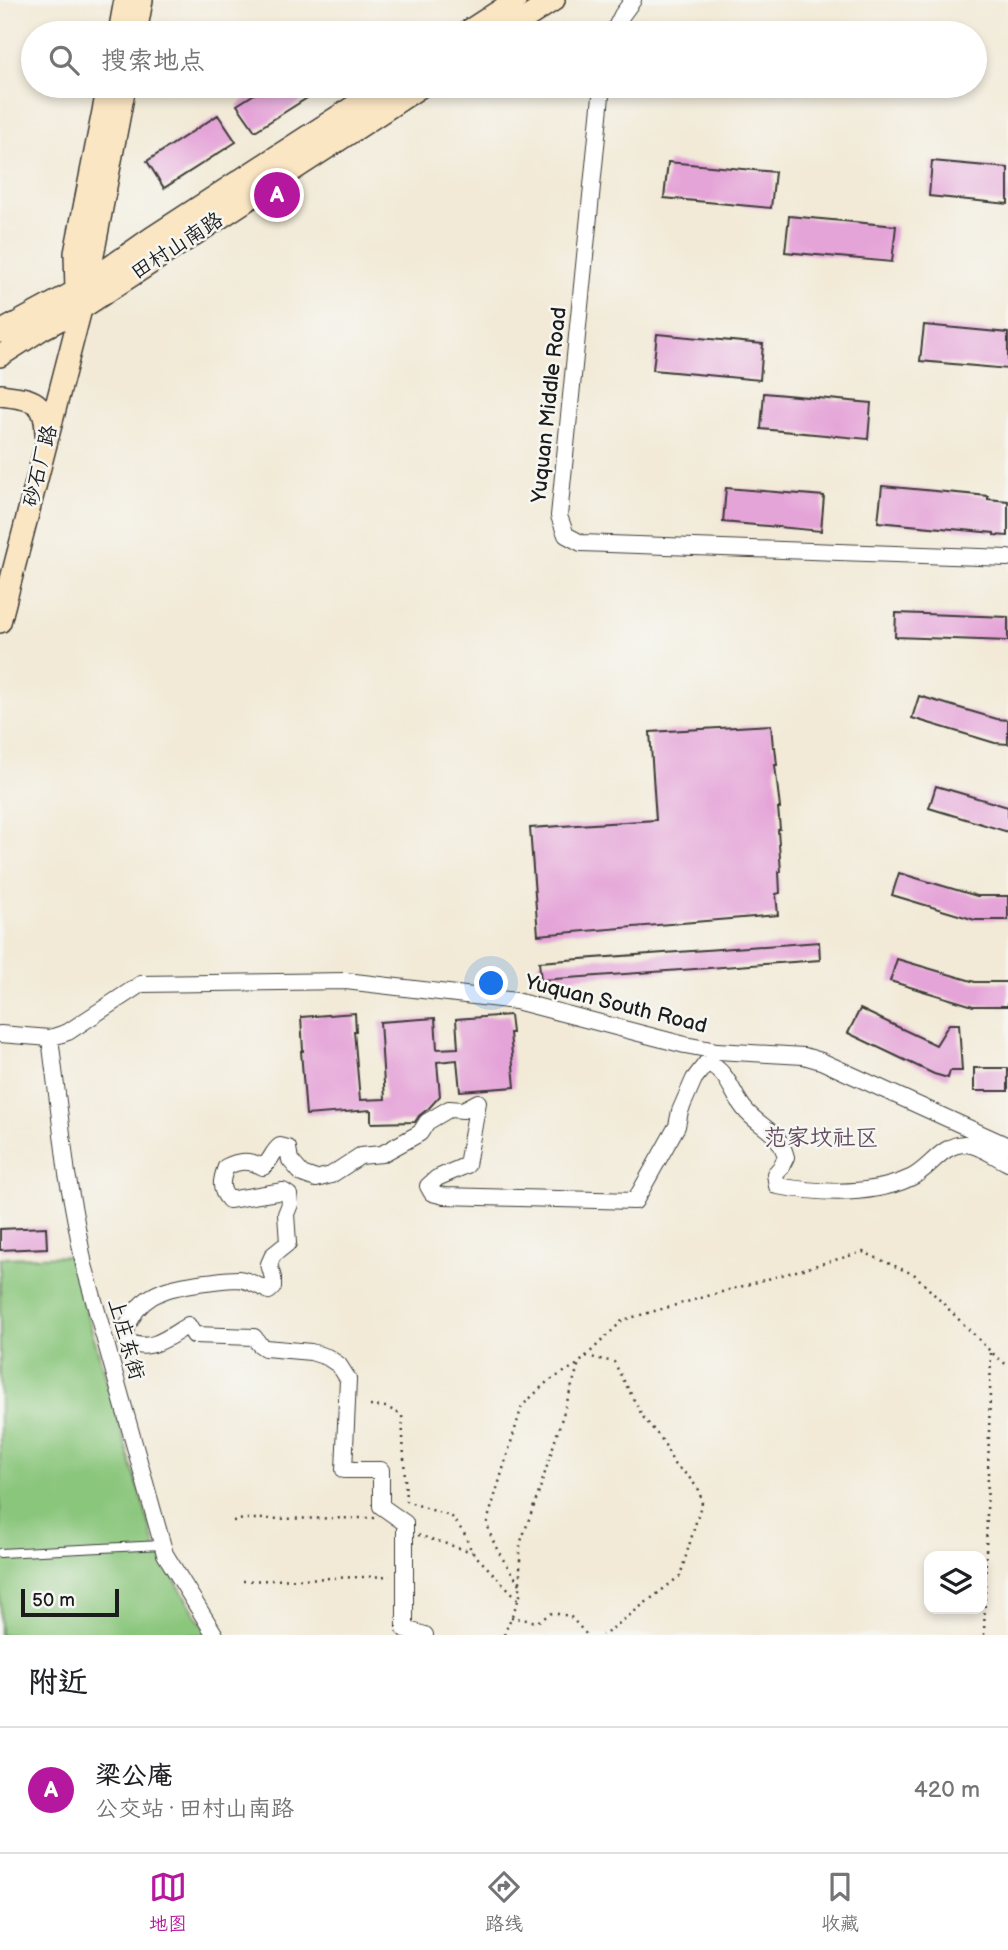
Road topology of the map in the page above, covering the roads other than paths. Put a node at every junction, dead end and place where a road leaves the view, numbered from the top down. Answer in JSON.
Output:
{"nodes":[{"id":1,"x":125,"y":0,"type":"edge"},
{"id":2,"x":142,"y":0,"type":"edge"},
{"id":3,"x":516,"y":0,"type":"edge"},
{"id":4,"x":554,"y":0,"type":"edge"},
{"id":5,"x":633,"y":0,"type":"edge"},
{"id":6,"x":121,"y":21,"type":"edge"},
{"id":7,"x":138,"y":21,"type":"edge"},
{"id":8,"x":484,"y":21,"type":"edge"},
{"id":9,"x":522,"y":21,"type":"edge"},
{"id":10,"x":619,"y":21,"type":"edge"},
{"id":11,"x":106,"y":98,"type":"edge"},
{"id":12,"x":123,"y":98,"type":"edge"},
{"id":13,"x":367,"y":98,"type":"edge"},
{"id":14,"x":402,"y":98,"type":"edge"},
{"id":15,"x":601,"y":98,"type":"edge"},
{"id":16,"x":99,"y":219,"type":"junction"},
{"id":17,"x":151,"y":238,"type":"junction"},
{"id":18,"x":81,"y":294,"type":"junction"},
{"id":19,"x":0,"y":332,"type":"edge"},
{"id":20,"x":0,"y":356,"type":"edge"},
{"id":21,"x":0,"y":395,"type":"edge"},
{"id":22,"x":46,"y":444,"type":"junction"},
{"id":23,"x":1008,"y":558,"type":"edge"},
{"id":24,"x":0,"y":622,"type":"edge"},
{"id":25,"x":0,"y":1034,"type":"edge"},
{"id":26,"x":50,"y":1038,"type":"junction"},
{"id":27,"x":1008,"y":1146,"type":"edge"},
{"id":28,"x":1008,"y":1163,"type":"edge"},
{"id":29,"x":162,"y":1545,"type":"junction"},
{"id":30,"x":0,"y":1553,"type":"edge"},
{"id":31,"x":215,"y":1635,"type":"edge"},
{"id":32,"x":425,"y":1635,"type":"edge"}],
"edges":[{"from":1,"to":6,"type":"main road"},
{"from":2,"to":7,"type":"main road"},
{"from":3,"to":8,"type":"main road"},
{"from":4,"to":9,"type":"main road"},
{"from":5,"to":10,"type":"street"},
{"from":11,"to":18,"type":"main road","name":"砂石厂路"},
{"from":12,"to":16,"type":"main road","name":"砂石厂路"},
{"from":13,"to":17,"type":"main road","name":"田村山南路"},
{"from":14,"to":18,"type":"main road","name":"田村山南路"},
{"from":15,"to":23,"type":"street","name":"Yuquan Middle Road"},
{"from":16,"to":17,"type":"main road"},
{"from":16,"to":18,"type":"main road","name":"砂石厂路"},
{"from":17,"to":18,"type":"main road","name":"田村山南路"},
{"from":18,"to":19,"type":"main road","name":"田村山南路"},
{"from":18,"to":20,"type":"main road","name":"田村山南路"},
{"from":18,"to":22,"type":"main road","name":"砂石厂路"},
{"from":21,"to":22,"type":"main road"},
{"from":22,"to":24,"type":"main road","name":"砂石厂路"},
{"from":25,"to":26,"type":"street","name":"Yuquan South Road"},
{"from":26,"to":27,"type":"street","name":"Yuquan South Road"},
{"from":26,"to":29,"type":"street","name":"上庄东街"},
{"from":28,"to":32,"type":"street"},
{"from":29,"to":30,"type":"lane"},
{"from":29,"to":31,"type":"street","name":"上庄东街"}]}
